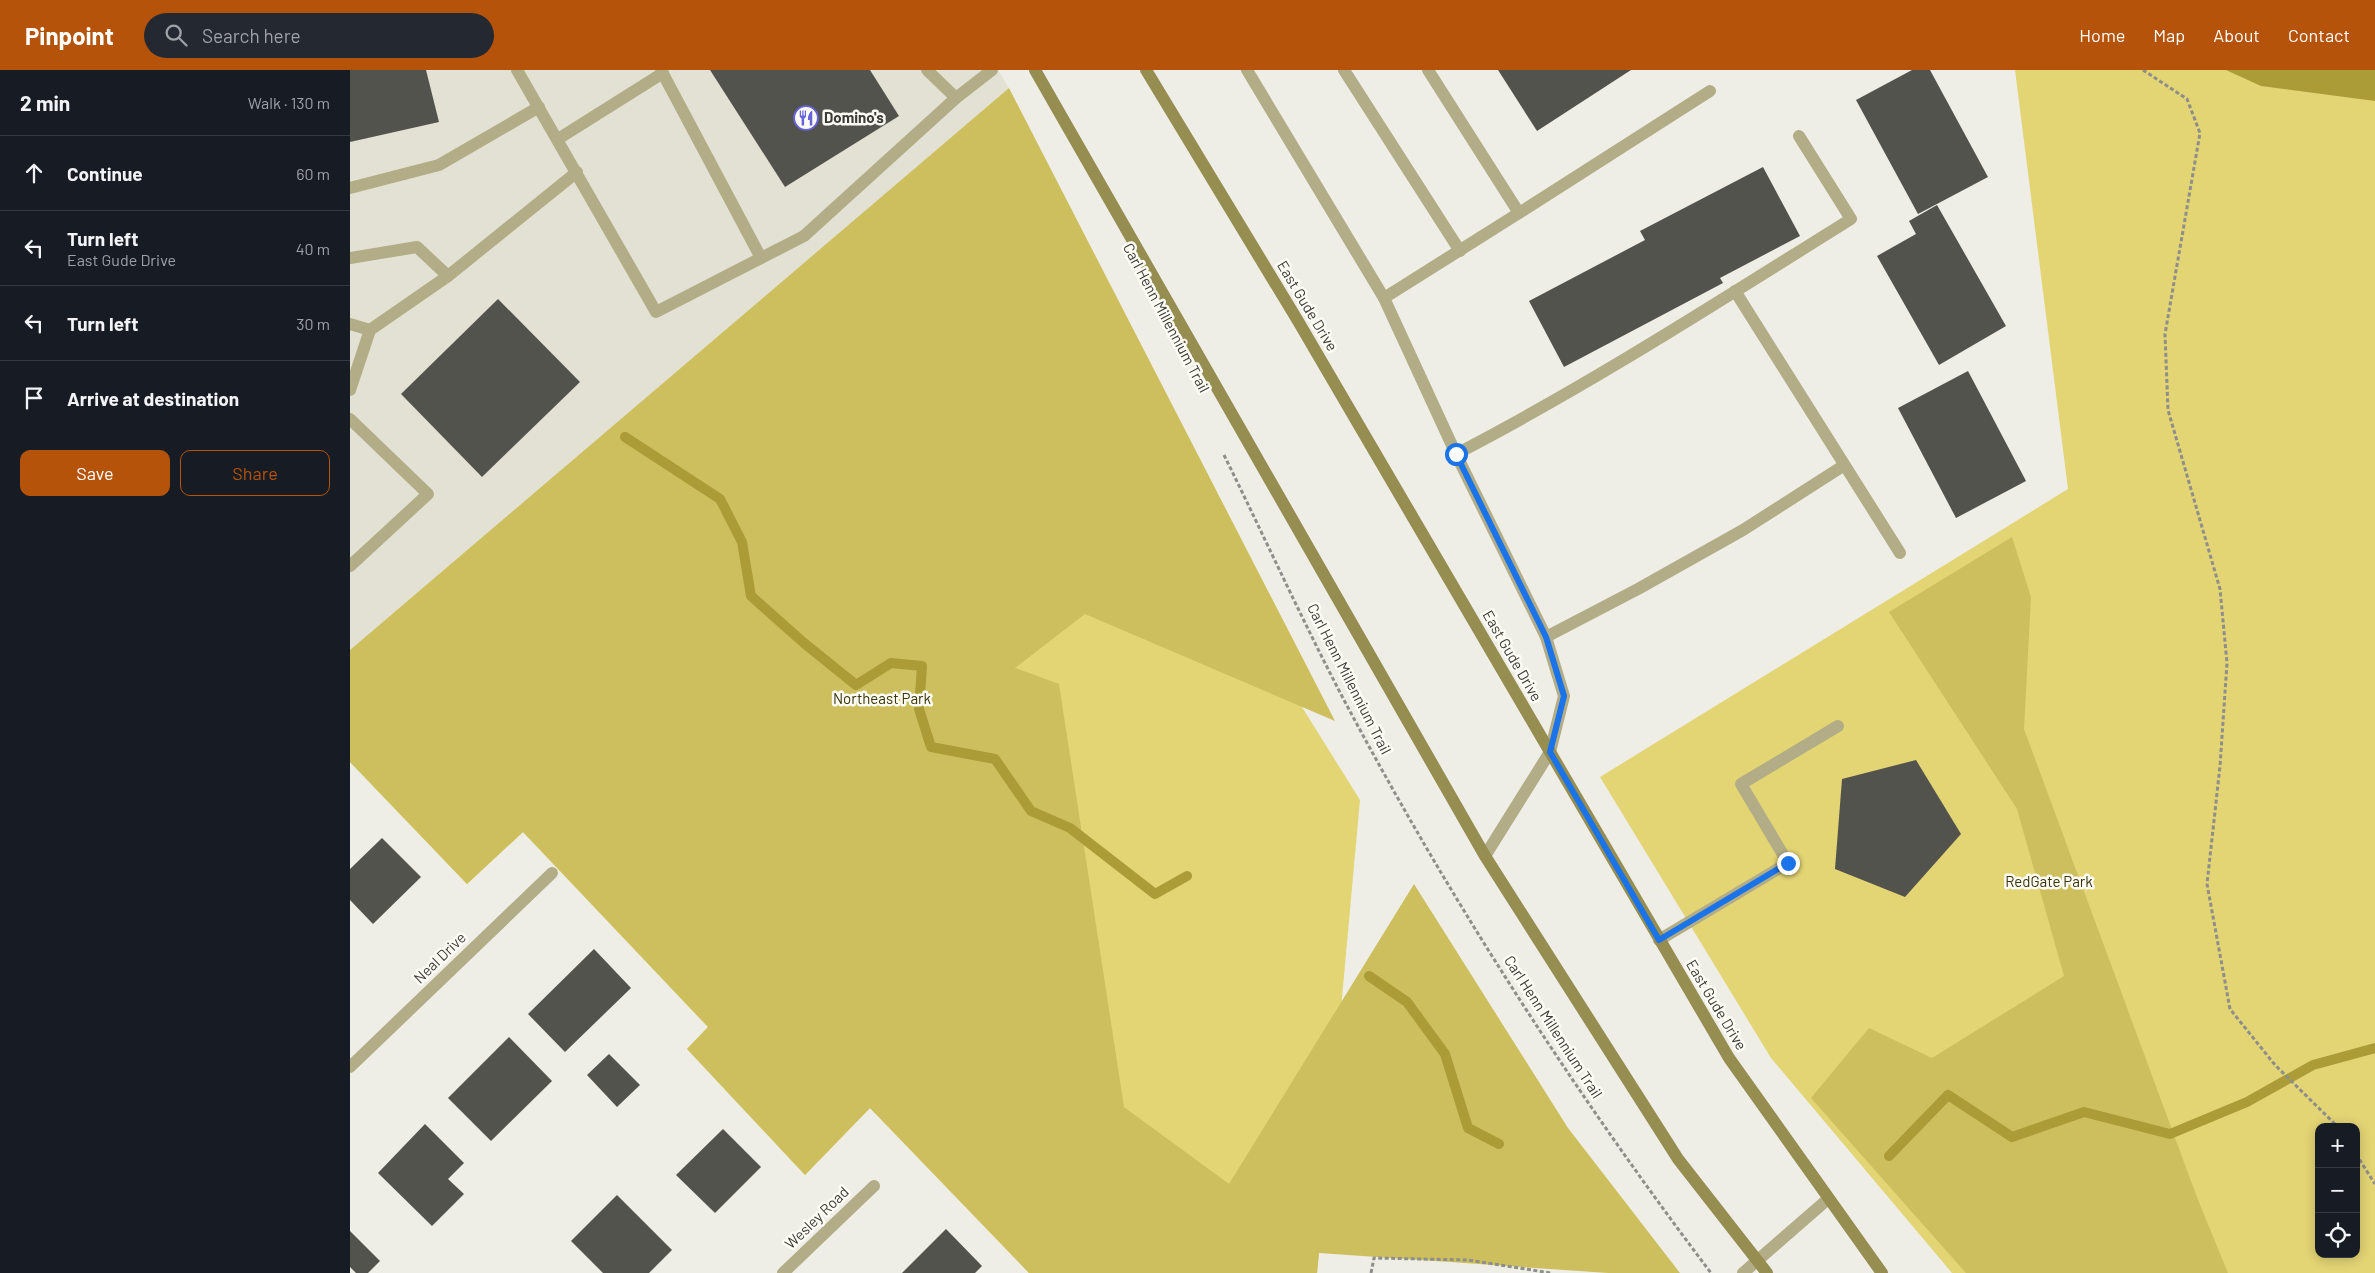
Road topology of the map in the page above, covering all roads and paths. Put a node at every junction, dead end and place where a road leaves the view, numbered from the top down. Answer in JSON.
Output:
{"nodes":[{"id":1,"x":517,"y":70,"type":"edge"},
{"id":2,"x":927,"y":70,"type":"edge"},
{"id":3,"x":992,"y":70,"type":"edge"},
{"id":4,"x":1035,"y":70,"type":"edge"},
{"id":5,"x":1146,"y":70,"type":"edge"},
{"id":6,"x":1247,"y":70,"type":"edge"},
{"id":7,"x":1344,"y":70,"type":"edge"},
{"id":8,"x":1428,"y":70,"type":"edge"},
{"id":9,"x":2143,"y":70,"type":"edge"},
{"id":10,"x":662,"y":72,"type":"edge"},
{"id":11,"x":1710,"y":91,"type":"dead end"},
{"id":12,"x":956,"y":98,"type":"junction"},
{"id":13,"x":539,"y":107,"type":"junction"},
{"id":14,"x":1799,"y":136,"type":"dead end"},
{"id":15,"x":558,"y":139,"type":"junction"},
{"id":16,"x":577,"y":172,"type":"junction"},
{"id":17,"x":350,"y":188,"type":"edge"},
{"id":18,"x":1519,"y":213,"type":"junction"},
{"id":19,"x":1460,"y":251,"type":"junction"},
{"id":20,"x":350,"y":258,"type":"edge"},
{"id":21,"x":762,"y":258,"type":"junction"},
{"id":22,"x":448,"y":276,"type":"junction"},
{"id":23,"x":1735,"y":291,"type":"junction"},
{"id":24,"x":1384,"y":298,"type":"junction"},
{"id":25,"x":350,"y":324,"type":"edge"},
{"id":26,"x":370,"y":330,"type":"junction"},
{"id":27,"x":350,"y":390,"type":"edge"},
{"id":28,"x":350,"y":419,"type":"edge"},
{"id":29,"x":1221,"y":450,"type":"dead end"},
{"id":30,"x":1456,"y":454,"type":"junction"},
{"id":31,"x":1844,"y":466,"type":"junction"},
{"id":32,"x":1900,"y":553,"type":"dead end"},
{"id":33,"x":350,"y":566,"type":"edge"},
{"id":34,"x":1546,"y":637,"type":"junction"},
{"id":35,"x":1838,"y":726,"type":"dead end"},
{"id":36,"x":1550,"y":752,"type":"junction"},
{"id":37,"x":1485,"y":856,"type":"junction"},
{"id":38,"x":552,"y":873,"type":"dead end"},
{"id":39,"x":1659,"y":940,"type":"junction"},
{"id":40,"x":350,"y":1067,"type":"edge"},
{"id":41,"x":2334,"y":1123,"type":"edge"},
{"id":42,"x":2360,"y":1160,"type":"edge"},
{"id":43,"x":2375,"y":1184,"type":"edge"},
{"id":44,"x":874,"y":1186,"type":"dead end"},
{"id":45,"x":1828,"y":1199,"type":"junction"},
{"id":46,"x":1758,"y":1261,"type":"junction"},
{"id":47,"x":782,"y":1273,"type":"edge"},
{"id":48,"x":1371,"y":1273,"type":"edge"},
{"id":49,"x":1551,"y":1273,"type":"edge"},
{"id":50,"x":1711,"y":1273,"type":"edge"},
{"id":51,"x":1743,"y":1273,"type":"edge"},
{"id":52,"x":1767,"y":1273,"type":"edge"},
{"id":53,"x":1882,"y":1273,"type":"edge"}],
"edges":[{"from":1,"to":13,"type":"street"},
{"from":2,"to":12,"type":"street"},
{"from":3,"to":12,"type":"street"},
{"from":4,"to":37,"type":"main road"},
{"from":5,"to":36,"type":"main road","name":"East Gude Drive"},
{"from":6,"to":24,"type":"street"},
{"from":7,"to":19,"type":"street"},
{"from":8,"to":18,"type":"street"},
{"from":9,"to":41,"type":"path"},
{"from":10,"to":15,"type":"street"},
{"from":10,"to":21,"type":"street"},
{"from":11,"to":18,"type":"street"},
{"from":12,"to":21,"type":"street"},
{"from":13,"to":15,"type":"street"},
{"from":13,"to":17,"type":"street"},
{"from":14,"to":23,"type":"street"},
{"from":15,"to":16,"type":"street"},
{"from":16,"to":21,"type":"street"},
{"from":16,"to":22,"type":"street"},
{"from":18,"to":19,"type":"street"},
{"from":19,"to":24,"type":"street"},
{"from":20,"to":22,"type":"street"},
{"from":22,"to":26,"type":"street"},
{"from":23,"to":30,"type":"street"},
{"from":23,"to":31,"type":"street"},
{"from":24,"to":30,"type":"street"},
{"from":25,"to":26,"type":"street"},
{"from":26,"to":27,"type":"street"},
{"from":28,"to":33,"type":"street"},
{"from":29,"to":50,"type":"path","name":"Carl Henn Millennium Trail"},
{"from":30,"to":34,"type":"street"},
{"from":31,"to":32,"type":"street"},
{"from":31,"to":34,"type":"street"},
{"from":34,"to":36,"type":"street"},
{"from":35,"to":39,"type":"street"},
{"from":36,"to":37,"type":"street"},
{"from":36,"to":39,"type":"main road","name":"East Gude Drive"},
{"from":37,"to":46,"type":"main road"},
{"from":38,"to":40,"type":"street","name":"Neal Drive"},
{"from":39,"to":45,"type":"main road","name":"East Gude Drive"},
{"from":42,"to":43,"type":"path"},
{"from":44,"to":47,"type":"street","name":"Wesley Road"},
{"from":45,"to":46,"type":"street"},
{"from":45,"to":53,"type":"main road","name":"East Gude Drive"},
{"from":46,"to":51,"type":"street"},
{"from":46,"to":52,"type":"main road"},
{"from":48,"to":49,"type":"path"}]}
